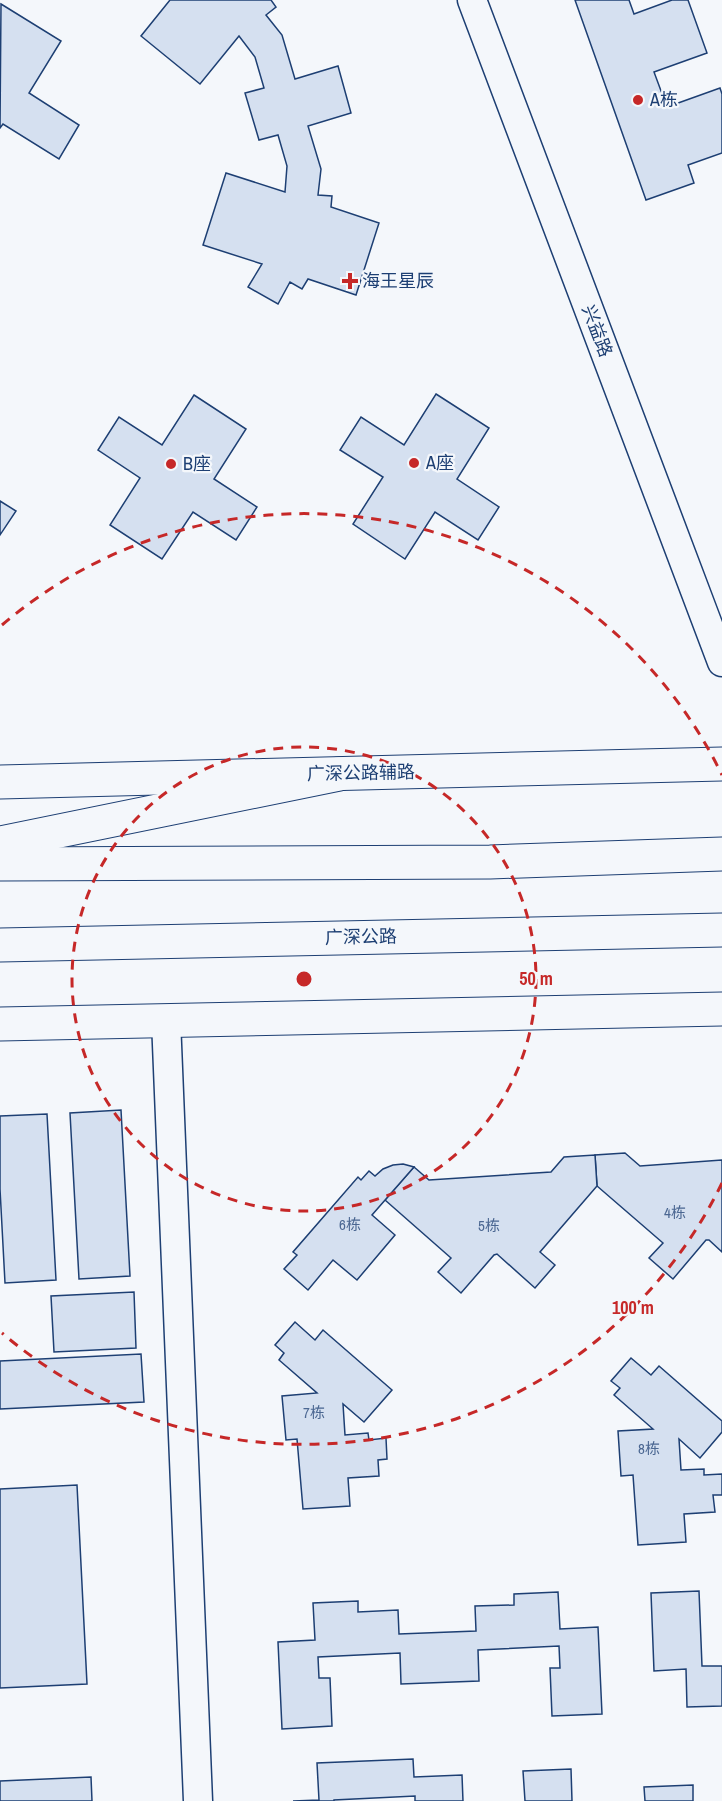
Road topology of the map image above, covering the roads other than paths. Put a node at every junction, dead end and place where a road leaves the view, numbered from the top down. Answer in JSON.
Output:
{"nodes":[{"id":1,"x":472,"y":0,"type":"edge"},
{"id":2,"x":722,"y":662,"type":"edge"},
{"id":3,"x":722,"y":764,"type":"edge"},
{"id":4,"x":339,"y":774,"type":"junction"},
{"id":5,"x":0,"y":782,"type":"edge"},
{"id":6,"x":0,"y":843,"type":"edge"},
{"id":7,"x":722,"y":854,"type":"edge"},
{"id":8,"x":0,"y":864,"type":"edge"},
{"id":9,"x":722,"y":930,"type":"edge"},
{"id":10,"x":0,"y":945,"type":"edge"},
{"id":11,"x":722,"y":1009,"type":"edge"},
{"id":12,"x":166,"y":1020,"type":"junction"},
{"id":13,"x":0,"y":1024,"type":"edge"},
{"id":14,"x":198,"y":1801,"type":"edge"}],
"edges":[{"from":1,"to":2,"type":"street","name":"兴益路"},
{"from":3,"to":4,"type":"main road","name":"广深公路辅路"},
{"from":4,"to":5,"type":"main road","name":"广深公路辅路"},
{"from":4,"to":6,"type":"main road"},
{"from":7,"to":8,"type":"main road"},
{"from":9,"to":10,"type":"main road","name":"广深公路"},
{"from":11,"to":12,"type":"main road"},
{"from":12,"to":13,"type":"main road"},
{"from":12,"to":14,"type":"street"}]}
